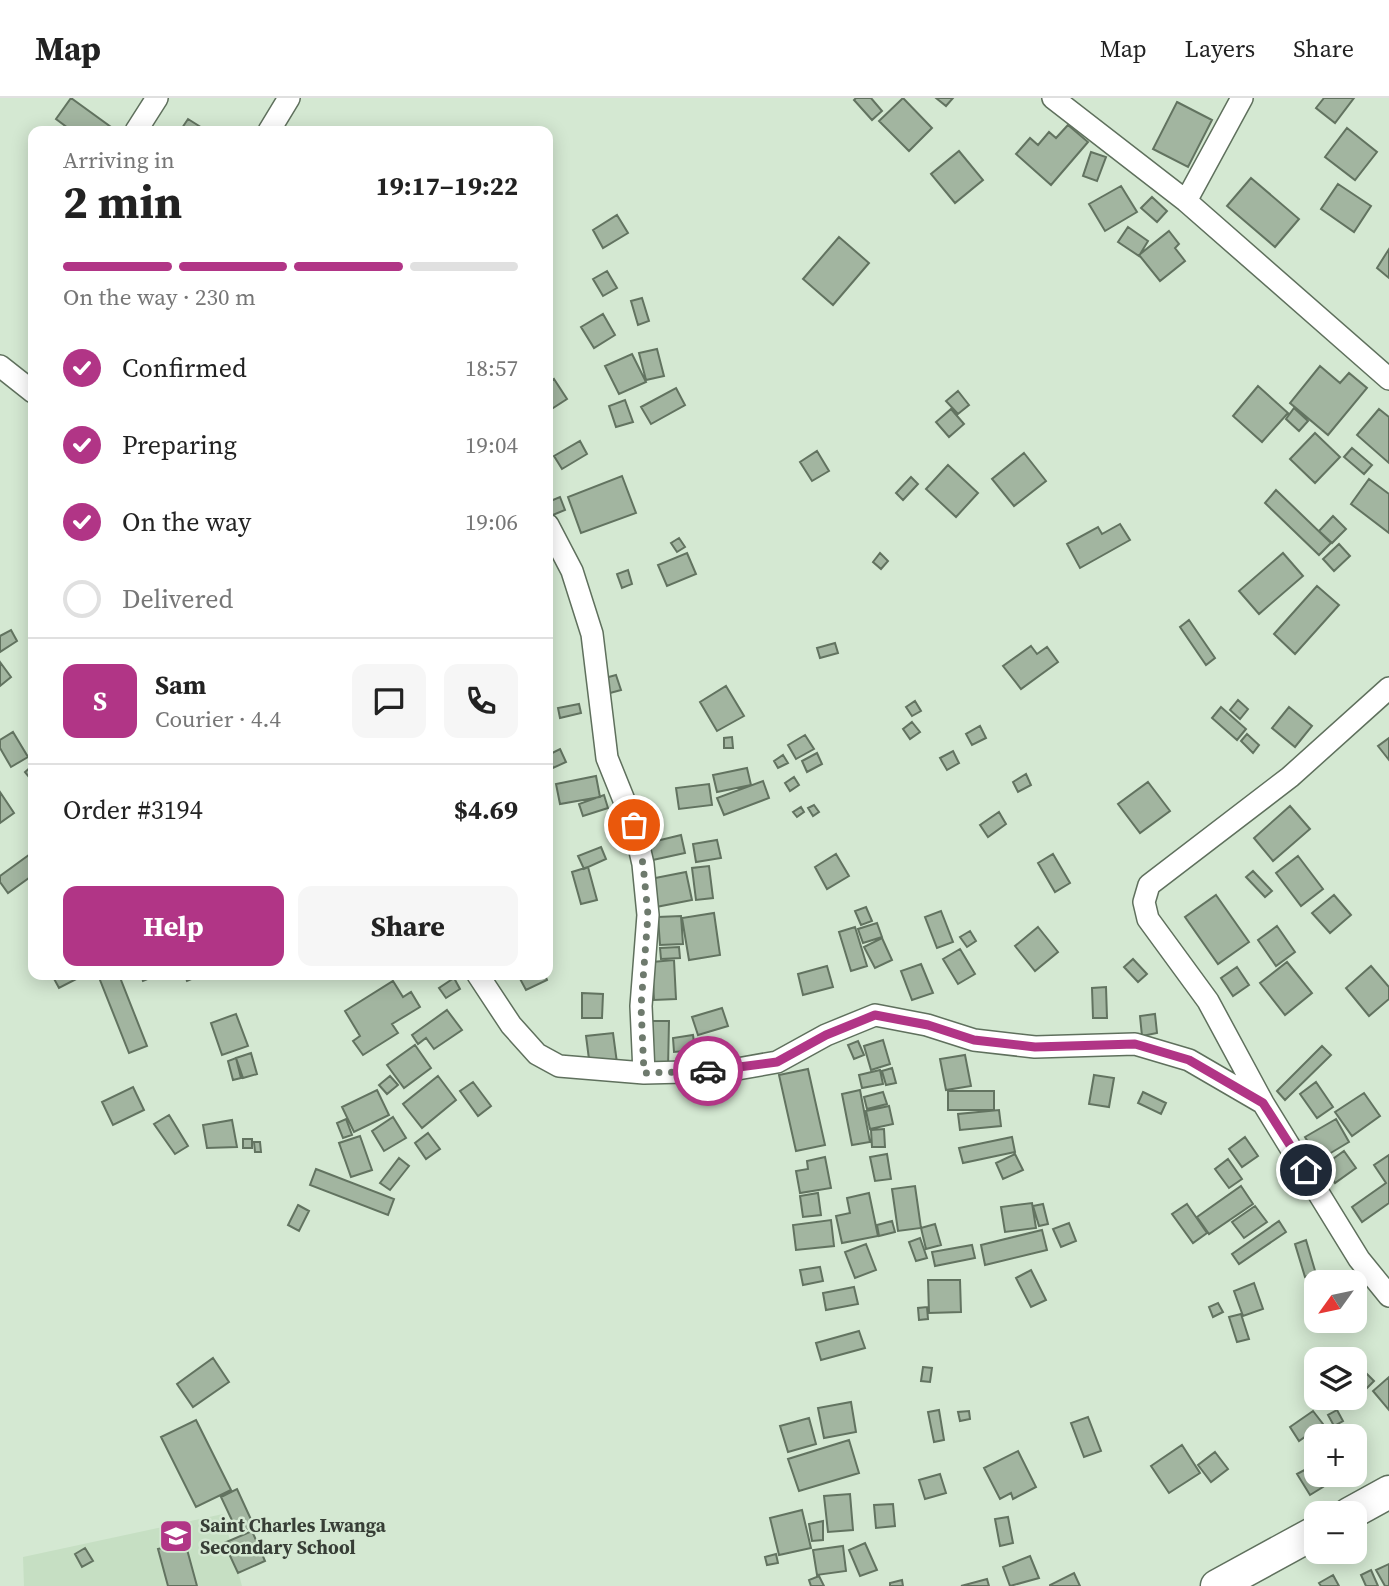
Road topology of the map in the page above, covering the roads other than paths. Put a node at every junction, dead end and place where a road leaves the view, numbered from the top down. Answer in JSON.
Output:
{"nodes":[{"id":1,"x":157,"y":98,"type":"edge"},
{"id":2,"x":289,"y":98,"type":"edge"},
{"id":3,"x":1053,"y":98,"type":"edge"},
{"id":4,"x":1242,"y":98,"type":"edge"},
{"id":5,"x":139,"y":126,"type":"edge"},
{"id":6,"x":272,"y":126,"type":"edge"},
{"id":7,"x":1186,"y":201,"type":"junction"},
{"id":8,"x":0,"y":366,"type":"edge"},
{"id":9,"x":1389,"y":379,"type":"edge"},
{"id":10,"x":28,"y":388,"type":"edge"},
{"id":11,"x":553,"y":535,"type":"edge"},
{"id":12,"x":1389,"y":688,"type":"edge"},
{"id":13,"x":481,"y":980,"type":"edge"},
{"id":14,"x":644,"y":1073,"type":"junction"},
{"id":15,"x":1263,"y":1103,"type":"junction"},
{"id":16,"x":1389,"y":1296,"type":"edge"},
{"id":17,"x":1389,"y":1492,"type":"edge"},
{"id":18,"x":1367,"y":1504,"type":"edge"},
{"id":19,"x":1304,"y":1539,"type":"edge"},
{"id":20,"x":1224,"y":1584,"type":"edge"}],
"edges":[{"from":1,"to":5,"type":"street"},
{"from":2,"to":6,"type":"street"},
{"from":3,"to":7,"type":"street"},
{"from":4,"to":7,"type":"street"},
{"from":7,"to":9,"type":"street"},
{"from":8,"to":10,"type":"street"},
{"from":11,"to":14,"type":"street"},
{"from":12,"to":15,"type":"street"},
{"from":13,"to":14,"type":"street"},
{"from":14,"to":15,"type":"street"},
{"from":15,"to":16,"type":"street"},
{"from":17,"to":18,"type":"street"},
{"from":19,"to":20,"type":"street"}]}
